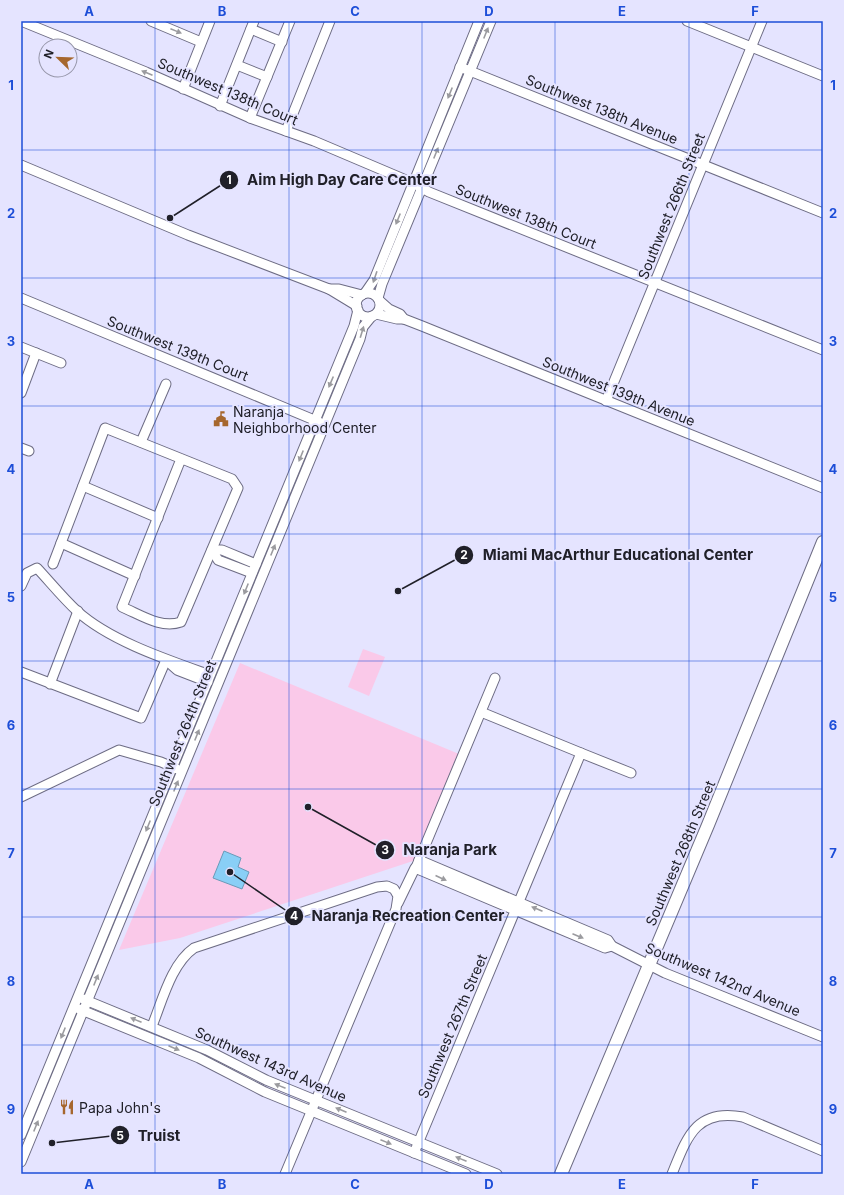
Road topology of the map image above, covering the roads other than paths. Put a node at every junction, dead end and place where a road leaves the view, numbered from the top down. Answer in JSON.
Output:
{"nodes":[{"id":1,"x":21,"y":21,"type":"edge"},
{"id":2,"x":151,"y":21,"type":"edge"},
{"id":3,"x":209,"y":21,"type":"edge"},
{"id":4,"x":290,"y":21,"type":"edge"},
{"id":5,"x":330,"y":21,"type":"edge"},
{"id":6,"x":480,"y":21,"type":"edge"},
{"id":7,"x":490,"y":21,"type":"edge"},
{"id":8,"x":687,"y":21,"type":"edge"},
{"id":9,"x":762,"y":21,"type":"edge"},
{"id":10,"x":253,"y":25,"type":"edge"},
{"id":11,"x":201,"y":42,"type":"junction"},
{"id":12,"x":282,"y":42,"type":"junction"},
{"id":13,"x":751,"y":46,"type":"junction"},
{"id":14,"x":237,"y":65,"type":"junction"},
{"id":15,"x":460,"y":67,"type":"junction"},
{"id":16,"x":470,"y":71,"type":"junction"},
{"id":17,"x":823,"y":76,"type":"edge"},
{"id":18,"x":267,"y":77,"type":"junction"},
{"id":19,"x":183,"y":89,"type":"junction"},
{"id":20,"x":220,"y":106,"type":"junction"},
{"id":21,"x":250,"y":118,"type":"junction"},
{"id":22,"x":286,"y":131,"type":"junction"},
{"id":23,"x":21,"y":165,"type":"edge"},
{"id":24,"x":703,"y":166,"type":"junction"},
{"id":25,"x":413,"y":183,"type":"junction"},
{"id":26,"x":422,"y":189,"type":"junction"},
{"id":27,"x":823,"y":213,"type":"edge"},
{"id":28,"x":655,"y":282,"type":"junction"},
{"id":29,"x":329,"y":289,"type":"junction"},
{"id":30,"x":363,"y":294,"type":"junction"},
{"id":31,"x":21,"y":298,"type":"edge"},
{"id":32,"x":379,"y":300,"type":"junction"},
{"id":33,"x":357,"y":308,"type":"junction"},
{"id":34,"x":374,"y":315,"type":"junction"},
{"id":35,"x":404,"y":318,"type":"junction"},
{"id":36,"x":21,"y":347,"type":"edge"},
{"id":37,"x":823,"y":350,"type":"edge"},
{"id":38,"x":36,"y":353,"type":"junction"},
{"id":39,"x":61,"y":363,"type":"dead end"},
{"id":40,"x":166,"y":384,"type":"dead end"},
{"id":41,"x":21,"y":392,"type":"edge"},
{"id":42,"x":606,"y":400,"type":"junction"},
{"id":43,"x":315,"y":420,"type":"junction"},
{"id":44,"x":324,"y":424,"type":"junction"},
{"id":45,"x":141,"y":442,"type":"junction"},
{"id":46,"x":181,"y":459,"type":"junction"},
{"id":47,"x":83,"y":486,"type":"junction"},
{"id":48,"x":823,"y":488,"type":"edge"},
{"id":49,"x":158,"y":518,"type":"junction"},
{"id":50,"x":823,"y":542,"type":"edge"},
{"id":51,"x":61,"y":543,"type":"junction"},
{"id":52,"x":212,"y":550,"type":"junction"},
{"id":53,"x":235,"y":556,"type":"junction"},
{"id":54,"x":53,"y":564,"type":"dead end"},
{"id":55,"x":256,"y":564,"type":"junction"},
{"id":56,"x":232,"y":565,"type":"junction"},
{"id":57,"x":252,"y":573,"type":"junction"},
{"id":58,"x":135,"y":576,"type":"junction"},
{"id":59,"x":21,"y":586,"type":"edge"},
{"id":60,"x":78,"y":611,"type":"junction"},
{"id":61,"x":166,"y":660,"type":"junction"},
{"id":62,"x":21,"y":672,"type":"edge"},
{"id":63,"x":209,"y":678,"type":"junction"},
{"id":64,"x":495,"y":678,"type":"dead end"},
{"id":65,"x":50,"y":684,"type":"junction"},
{"id":66,"x":481,"y":712,"type":"junction"},
{"id":67,"x":581,"y":753,"type":"junction"},
{"id":68,"x":172,"y":767,"type":"junction"},
{"id":69,"x":182,"y":771,"type":"junction"},
{"id":70,"x":631,"y":773,"type":"dead end"},
{"id":71,"x":21,"y":797,"type":"edge"},
{"id":72,"x":417,"y":864,"type":"junction"},
{"id":73,"x":398,"y":903,"type":"junction"},
{"id":74,"x":518,"y":906,"type":"junction"},
{"id":75,"x":650,"y":964,"type":"junction"},
{"id":76,"x":78,"y":997,"type":"junction"},
{"id":77,"x":88,"y":1001,"type":"junction"},
{"id":78,"x":74,"y":1006,"type":"junction"},
{"id":79,"x":83,"y":1011,"type":"junction"},
{"id":80,"x":152,"y":1026,"type":"junction"},
{"id":81,"x":823,"y":1037,"type":"edge"},
{"id":82,"x":316,"y":1100,"type":"junction"},
{"id":83,"x":311,"y":1111,"type":"junction"},
{"id":84,"x":21,"y":1135,"type":"edge"},
{"id":85,"x":418,"y":1142,"type":"junction"},
{"id":86,"x":823,"y":1151,"type":"edge"},
{"id":87,"x":414,"y":1153,"type":"junction"},
{"id":88,"x":21,"y":1162,"type":"edge"},
{"id":89,"x":286,"y":1174,"type":"edge"},
{"id":90,"x":466,"y":1174,"type":"edge"},
{"id":91,"x":497,"y":1174,"type":"edge"},
{"id":92,"x":561,"y":1174,"type":"edge"},
{"id":93,"x":672,"y":1174,"type":"edge"}],
"edges":[{"from":19,"to":1,"type":"street","name":"Southwest 138th Court","one_way":true},
{"from":2,"to":11,"type":"street","one_way":true},
{"from":3,"to":11,"type":"street"},
{"from":4,"to":12,"type":"street"},
{"from":5,"to":22,"type":"street"},
{"from":6,"to":15,"type":"street"},
{"from":16,"to":7,"type":"street","one_way":true},
{"from":8,"to":13,"type":"street"},
{"from":9,"to":13,"type":"street","name":"Southwest 266th Street"},
{"from":10,"to":12,"type":"street"},
{"from":10,"to":14,"type":"street"},
{"from":11,"to":19,"type":"street"},
{"from":12,"to":18,"type":"street"},
{"from":13,"to":17,"type":"street"},
{"from":13,"to":24,"type":"street","name":"Southwest 266th Street"},
{"from":14,"to":18,"type":"street"},
{"from":14,"to":20,"type":"street"},
{"from":15,"to":16,"type":"street","name":"Southwest 138th Avenue"},
{"from":15,"to":25,"type":"street","one_way":true},
{"from":16,"to":24,"type":"street","name":"Southwest 138th Avenue"},
{"from":26,"to":16,"type":"street","one_way":true},
{"from":18,"to":21,"type":"street"},
{"from":19,"to":20,"type":"street","name":"Southwest 138th Court"},
{"from":20,"to":21,"type":"street","name":"Southwest 138th Court"},
{"from":21,"to":22,"type":"street","name":"Southwest 138th Court"},
{"from":22,"to":25,"type":"street","name":"Southwest 138th Court"},
{"from":23,"to":29,"type":"street"},
{"from":24,"to":27,"type":"street","name":"Southwest 138th Avenue"},
{"from":24,"to":28,"type":"street","name":"Southwest 266th Street"},
{"from":25,"to":26,"type":"street","name":"Southwest 138th Court"},
{"from":25,"to":30,"type":"street","one_way":true},
{"from":26,"to":28,"type":"street","name":"Southwest 138th Court"},
{"from":26,"to":32,"type":"street"},
{"from":28,"to":37,"type":"street","name":"Southwest 138th Court"},
{"from":28,"to":42,"type":"street","name":"Southwest 266th Street"},
{"from":29,"to":30,"type":"street"},
{"from":29,"to":33,"type":"street"},
{"from":30,"to":32,"type":"street"},
{"from":30,"to":33,"type":"street"},
{"from":31,"to":43,"type":"street","name":"Southwest 139th Court"},
{"from":32,"to":34,"type":"street"},
{"from":32,"to":35,"type":"street","name":"Southwest 139th Avenue"},
{"from":33,"to":34,"type":"street"},
{"from":33,"to":43,"type":"street","name":"Southwest 264th Street","one_way":true},
{"from":34,"to":35,"type":"street","name":"Southwest 139th Avenue"},
{"from":44,"to":34,"type":"street","name":"Southwest 264th Street","one_way":true},
{"from":35,"to":42,"type":"street","name":"Southwest 139th Avenue"},
{"from":36,"to":38,"type":"street"},
{"from":38,"to":39,"type":"street"},
{"from":38,"to":41,"type":"street"},
{"from":40,"to":45,"type":"street"},
{"from":42,"to":48,"type":"street","name":"Southwest 139th Avenue"},
{"from":43,"to":44,"type":"street","name":"Southwest 139th Court"},
{"from":43,"to":55,"type":"street","name":"Southwest 264th Street","one_way":true},
{"from":69,"to":44,"type":"street","name":"Southwest 264th Street","one_way":true},
{"from":45,"to":46,"type":"street"},
{"from":45,"to":47,"type":"street"},
{"from":46,"to":49,"type":"street"},
{"from":46,"to":52,"type":"street"},
{"from":47,"to":49,"type":"street"},
{"from":47,"to":51,"type":"street"},
{"from":49,"to":58,"type":"street"},
{"from":50,"to":75,"type":"main road","name":"Southwest 268th Street"},
{"from":51,"to":54,"type":"street"},
{"from":51,"to":58,"type":"street"},
{"from":52,"to":53,"type":"street"},
{"from":52,"to":56,"type":"street"},
{"from":52,"to":58,"type":"street"},
{"from":53,"to":55,"type":"street"},
{"from":53,"to":56,"type":"street"},
{"from":55,"to":57,"type":"street","name":"Southwest 264th Street"},
{"from":56,"to":57,"type":"street"},
{"from":57,"to":63,"type":"street","name":"Southwest 264th Street","one_way":true},
{"from":59,"to":60,"type":"street"},
{"from":60,"to":61,"type":"street"},
{"from":60,"to":65,"type":"street"},
{"from":61,"to":63,"type":"street"},
{"from":61,"to":65,"type":"street"},
{"from":62,"to":65,"type":"street"},
{"from":63,"to":68,"type":"street","name":"Southwest 264th Street"},
{"from":64,"to":66,"type":"street"},
{"from":66,"to":67,"type":"street"},
{"from":66,"to":72,"type":"street"},
{"from":67,"to":70,"type":"street"},
{"from":67,"to":74,"type":"street","name":"Southwest 267th Street"},
{"from":68,"to":69,"type":"street"},
{"from":68,"to":71,"type":"street"},
{"from":68,"to":76,"type":"street","name":"Southwest 264th Street","one_way":true},
{"from":77,"to":69,"type":"street","name":"Southwest 264th Street","one_way":true},
{"from":72,"to":73,"type":"street"},
{"from":72,"to":74,"type":"street","name":"Southwest 142nd Avenue"},
{"from":73,"to":80,"type":"street"},
{"from":73,"to":82,"type":"street"},
{"from":74,"to":75,"type":"street","name":"Southwest 142nd Avenue"},
{"from":74,"to":85,"type":"street","name":"Southwest 267th Street"},
{"from":75,"to":81,"type":"street","name":"Southwest 142nd Avenue"},
{"from":75,"to":92,"type":"main road","name":"Southwest 268th Street"},
{"from":76,"to":77,"type":"street","name":"Southwest 143rd Avenue"},
{"from":76,"to":78,"type":"street","name":"Southwest 264th Street"},
{"from":77,"to":79,"type":"street","name":"Southwest 264th Street"},
{"from":80,"to":77,"type":"street","name":"Southwest 143rd Avenue","one_way":true},
{"from":78,"to":79,"type":"street","name":"Southwest 143rd Avenue"},
{"from":78,"to":84,"type":"street","name":"Southwest 264th Street","one_way":true},
{"from":79,"to":83,"type":"street","name":"Southwest 143rd Avenue","one_way":true},
{"from":88,"to":79,"type":"street","name":"Southwest 264th Street","one_way":true},
{"from":82,"to":80,"type":"street","name":"Southwest 143rd Avenue","one_way":true},
{"from":82,"to":83,"type":"street"},
{"from":85,"to":82,"type":"street","name":"Southwest 143rd Avenue","one_way":true},
{"from":83,"to":87,"type":"street","name":"Southwest 143rd Avenue","one_way":true},
{"from":83,"to":89,"type":"street"},
{"from":85,"to":87,"type":"street","name":"Southwest 267th Street"},
{"from":91,"to":85,"type":"street","name":"Southwest 143rd Avenue","one_way":true},
{"from":86,"to":93,"type":"street"},
{"from":87,"to":90,"type":"street","name":"Southwest 143rd Avenue"}]}
